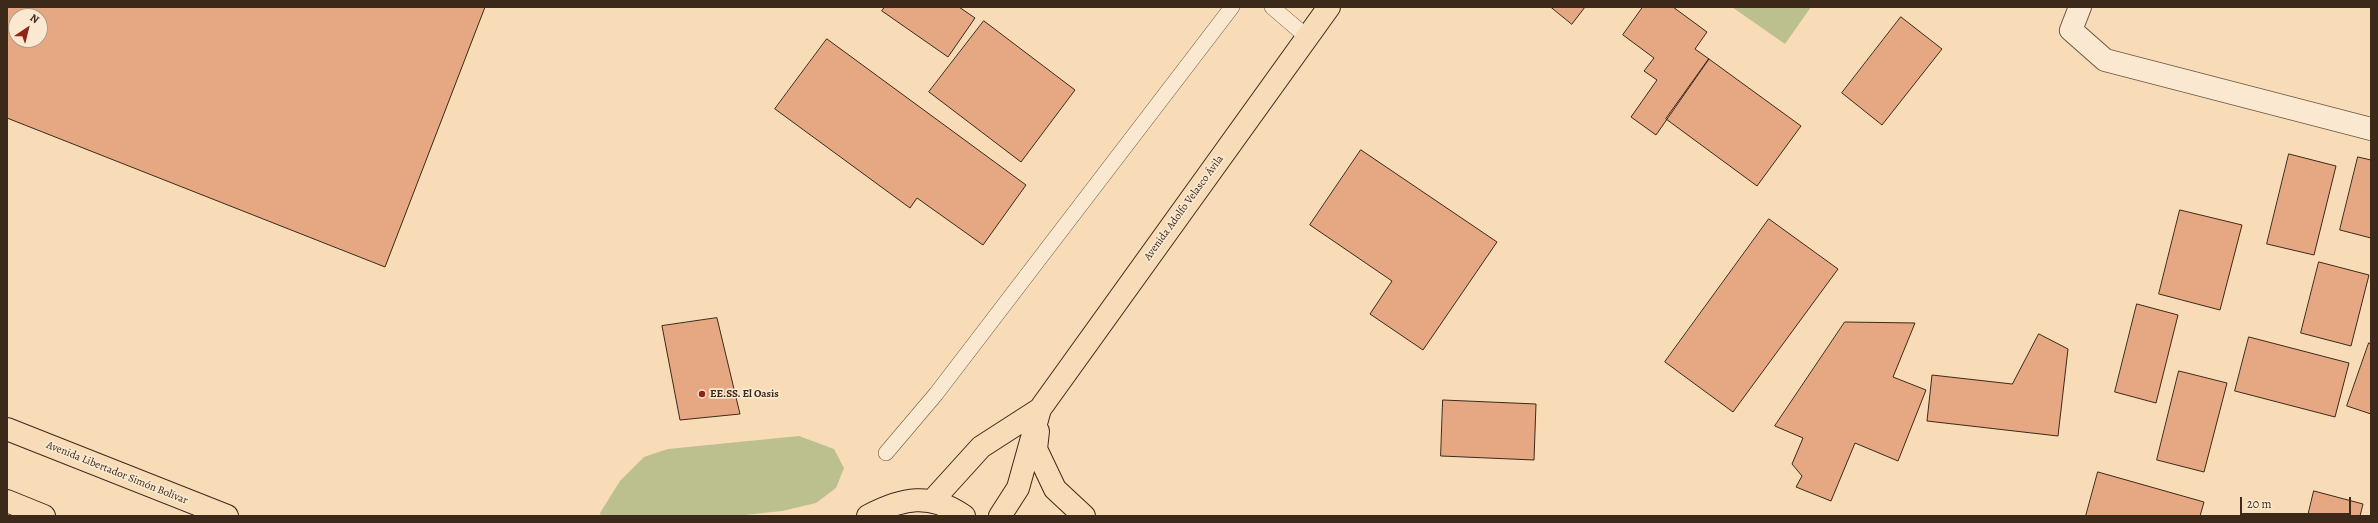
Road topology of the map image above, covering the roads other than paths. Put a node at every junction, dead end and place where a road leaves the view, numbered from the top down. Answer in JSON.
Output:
{"nodes":[{"id":1,"x":1232,"y":7,"type":"edge"},
{"id":2,"x":1272,"y":7,"type":"edge"},
{"id":3,"x":1328,"y":7,"type":"edge"},
{"id":4,"x":2080,"y":7,"type":"edge"},
{"id":5,"x":1307,"y":37,"type":"junction"},
{"id":6,"x":2371,"y":128,"type":"edge"},
{"id":7,"x":1040,"y":410,"type":"junction"},
{"id":8,"x":7,"y":429,"type":"edge"},
{"id":9,"x":886,"y":453,"type":"dead end"},
{"id":10,"x":932,"y":501,"type":"junction"},
{"id":11,"x":7,"y":502,"type":"edge"},
{"id":12,"x":44,"y":516,"type":"edge"},
{"id":13,"x":227,"y":516,"type":"edge"},
{"id":14,"x":868,"y":516,"type":"edge"},
{"id":15,"x":964,"y":516,"type":"edge"},
{"id":16,"x":1000,"y":516,"type":"edge"},
{"id":17,"x":1084,"y":516,"type":"edge"}],
"edges":[{"from":1,"to":9,"type":"lane"},
{"from":2,"to":5,"type":"lane"},
{"from":3,"to":5,"type":"main road","name":"Avenida Adolfo Velasco Ávila"},
{"from":4,"to":6,"type":"street"},
{"from":5,"to":7,"type":"main road","name":"Avenida Adolfo Velasco Ávila"},
{"from":7,"to":10,"type":"main road","name":"Avenida Adolfo Velasco Ávila"},
{"from":7,"to":16,"type":"main road","name":"Avenida Adolfo Velasco Ávila"},
{"from":7,"to":17,"type":"main road"},
{"from":8,"to":13,"type":"main road","name":"Avenida Libertador Simón Bolívar"},
{"from":10,"to":14,"type":"main road"},
{"from":10,"to":15,"type":"main road"},
{"from":11,"to":12,"type":"main road"}]}
